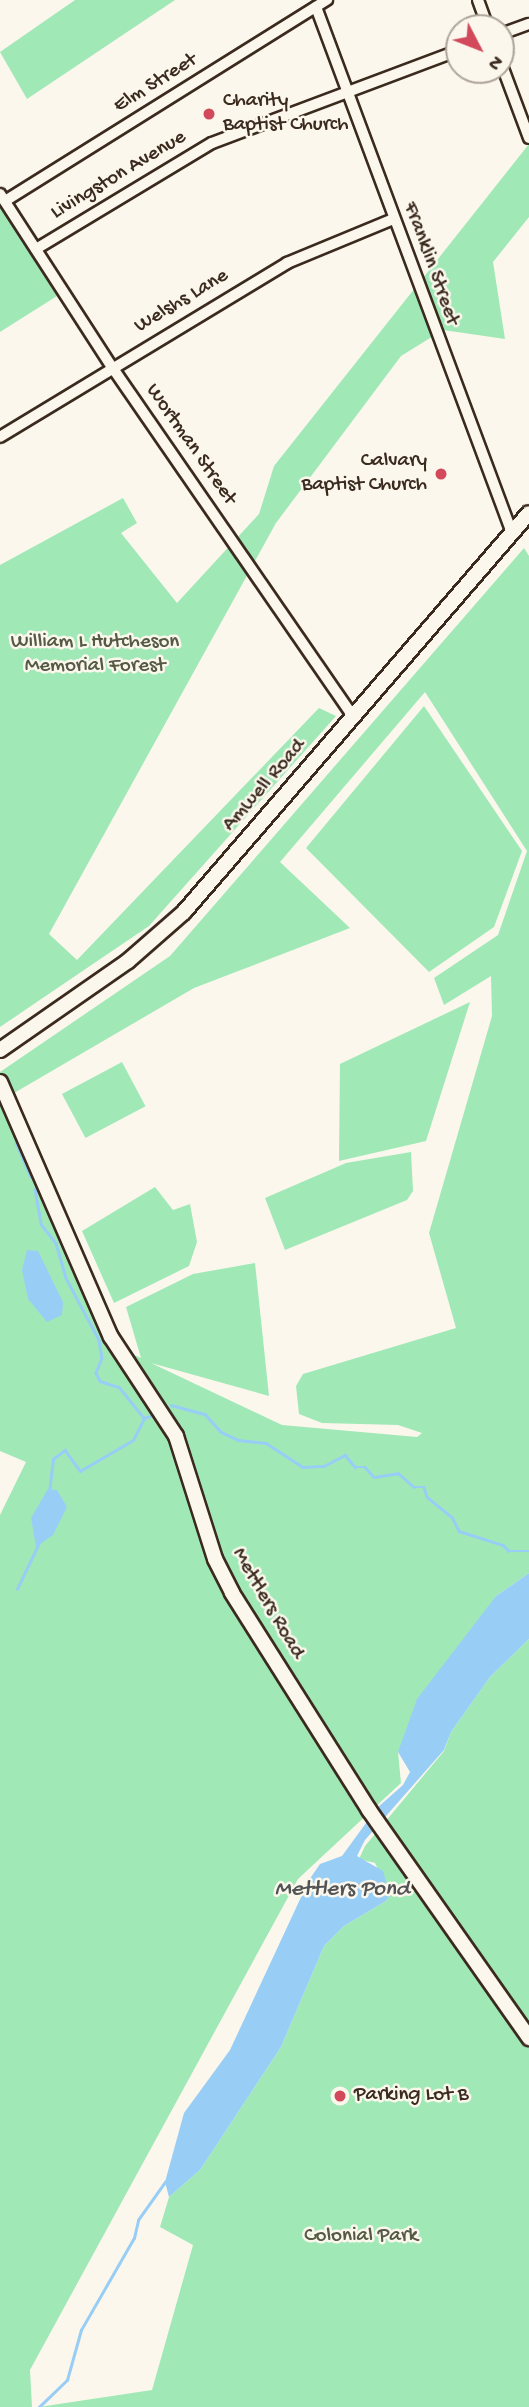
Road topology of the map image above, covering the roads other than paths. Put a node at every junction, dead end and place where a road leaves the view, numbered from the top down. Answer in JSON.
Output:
{"nodes":[{"id":1,"x":327,"y":0,"type":"edge"},
{"id":2,"x":316,"y":7,"type":"junction"},
{"id":3,"x":445,"y":55,"type":"edge"},
{"id":4,"x":509,"y":84,"type":"edge"},
{"id":5,"x":346,"y":92,"type":"junction"},
{"id":6,"x":529,"y":138,"type":"edge"},
{"id":7,"x":3,"y":197,"type":"edge"},
{"id":8,"x":393,"y":219,"type":"junction"},
{"id":9,"x":36,"y":249,"type":"junction"},
{"id":10,"x":112,"y":367,"type":"junction"},
{"id":11,"x":0,"y":437,"type":"edge"},
{"id":12,"x":529,"y":513,"type":"edge"},
{"id":13,"x":512,"y":533,"type":"junction"},
{"id":14,"x":353,"y":716,"type":"junction"},
{"id":15,"x":0,"y":1050,"type":"edge"},
{"id":16,"x":0,"y":1082,"type":"edge"},
{"id":17,"x":529,"y":2038,"type":"edge"}],
"edges":[{"from":1,"to":2,"type":"street","name":"Elm Street"},
{"from":2,"to":5,"type":"street","name":"Franklin Street"},
{"from":2,"to":7,"type":"street","name":"Elm Street"},
{"from":3,"to":5,"type":"street","name":"Livingston Avenue"},
{"from":4,"to":6,"type":"street"},
{"from":5,"to":8,"type":"street","name":"Franklin Street"},
{"from":5,"to":9,"type":"street","name":"Livingston Avenue"},
{"from":7,"to":9,"type":"street","name":"Wortman Street"},
{"from":8,"to":10,"type":"street","name":"Welshs Lane"},
{"from":8,"to":13,"type":"street","name":"Franklin Street"},
{"from":9,"to":10,"type":"street","name":"Wortman Street"},
{"from":10,"to":11,"type":"street","name":"Welshs Lane"},
{"from":10,"to":14,"type":"street","name":"Wortman Street"},
{"from":12,"to":13,"type":"street","name":"Amwell Road"},
{"from":13,"to":14,"type":"street","name":"Amwell Road"},
{"from":14,"to":15,"type":"street","name":"Amwell Road"},
{"from":16,"to":17,"type":"street","name":"Mettlers Road"}]}
